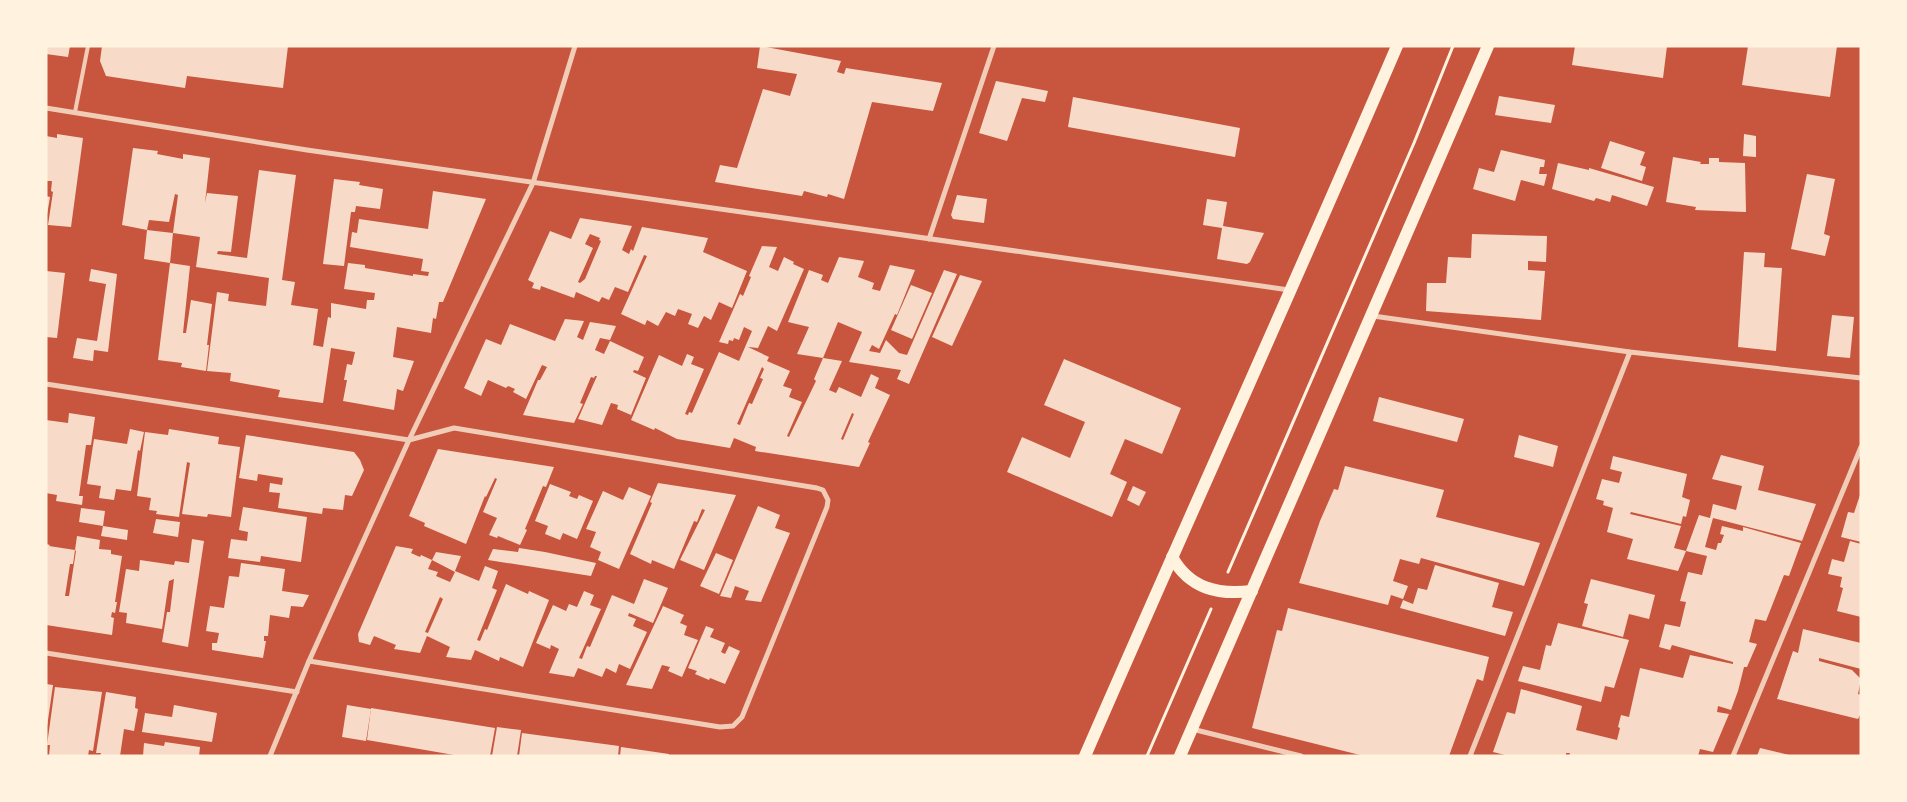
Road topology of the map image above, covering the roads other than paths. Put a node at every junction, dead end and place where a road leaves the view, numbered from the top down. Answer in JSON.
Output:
{"nodes":[{"id":1,"x":88,"y":46,"type":"edge"},
{"id":2,"x":575,"y":46,"type":"edge"},
{"id":3,"x":994,"y":46,"type":"edge"},
{"id":4,"x":1397,"y":46,"type":"edge"},
{"id":5,"x":1488,"y":46,"type":"edge"},
{"id":6,"x":46,"y":108,"type":"edge"},
{"id":7,"x":75,"y":112,"type":"junction"},
{"id":8,"x":532,"y":183,"type":"junction"},
{"id":9,"x":929,"y":239,"type":"junction"},
{"id":10,"x":1292,"y":291,"type":"junction"},
{"id":11,"x":1372,"y":316,"type":"junction"},
{"id":12,"x":1630,"y":352,"type":"junction"},
{"id":13,"x":1861,"y":378,"type":"edge"},
{"id":14,"x":46,"y":384,"type":"edge"},
{"id":15,"x":409,"y":440,"type":"junction"},
{"id":16,"x":1861,"y":447,"type":"edge"},
{"id":17,"x":1172,"y":556,"type":"junction"},
{"id":18,"x":1252,"y":591,"type":"junction"},
{"id":19,"x":46,"y":653,"type":"edge"},
{"id":20,"x":309,"y":661,"type":"junction"},
{"id":21,"x":297,"y":692,"type":"junction"},
{"id":22,"x":1191,"y":729,"type":"junction"},
{"id":23,"x":270,"y":756,"type":"edge"},
{"id":24,"x":1085,"y":756,"type":"edge"},
{"id":25,"x":1180,"y":756,"type":"edge"},
{"id":26,"x":1301,"y":756,"type":"edge"},
{"id":27,"x":1470,"y":756,"type":"edge"},
{"id":28,"x":1733,"y":756,"type":"edge"}],
"edges":[{"from":1,"to":7,"type":"lane"},
{"from":2,"to":8,"type":"street"},
{"from":3,"to":9,"type":"street"},
{"from":4,"to":10,"type":"main road"},
{"from":5,"to":11,"type":"main road"},
{"from":6,"to":7,"type":"street"},
{"from":7,"to":8,"type":"street"},
{"from":8,"to":9,"type":"street"},
{"from":8,"to":15,"type":"street"},
{"from":9,"to":10,"type":"street"},
{"from":10,"to":17,"type":"main road"},
{"from":11,"to":12,"type":"street"},
{"from":11,"to":18,"type":"main road"},
{"from":12,"to":13,"type":"street"},
{"from":12,"to":27,"type":"street"},
{"from":14,"to":15,"type":"street"},
{"from":15,"to":20,"type":"street"},
{"from":15,"to":20,"type":"street"},
{"from":16,"to":28,"type":"street"},
{"from":17,"to":18,"type":"main road"},
{"from":17,"to":24,"type":"main road"},
{"from":18,"to":22,"type":"main road"},
{"from":19,"to":21,"type":"street"},
{"from":20,"to":21,"type":"street"},
{"from":21,"to":23,"type":"street"},
{"from":22,"to":25,"type":"main road"},
{"from":22,"to":26,"type":"street"}]}
